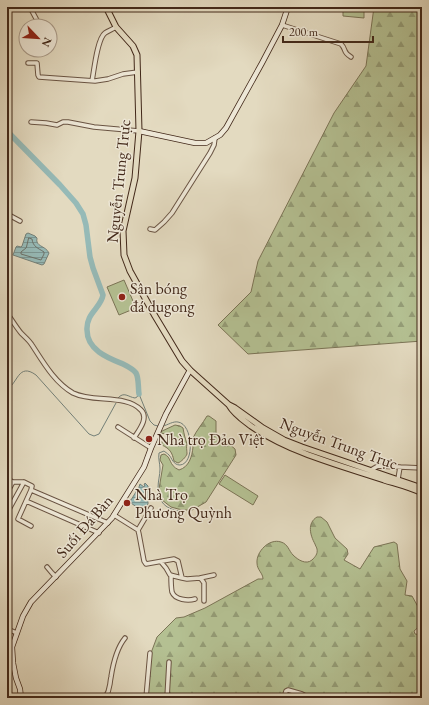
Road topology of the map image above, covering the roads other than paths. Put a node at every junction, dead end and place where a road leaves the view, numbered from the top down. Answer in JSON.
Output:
{"nodes":[{"id":1,"x":33,"y":7,"type":"edge"},
{"id":2,"x":106,"y":7,"type":"edge"},
{"id":3,"x":288,"y":7,"type":"edge"},
{"id":4,"x":36,"y":18,"type":"edge"},
{"id":5,"x":282,"y":25,"type":"junction"},
{"id":6,"x":116,"y":27,"type":"junction"},
{"id":7,"x":351,"y":58,"type":"dead end"},
{"id":8,"x":28,"y":63,"type":"dead end"},
{"id":9,"x":138,"y":72,"type":"junction"},
{"id":10,"x":92,"y":81,"type":"junction"},
{"id":11,"x":31,"y":122,"type":"dead end"},
{"id":12,"x":139,"y":131,"type":"junction"},
{"id":13,"x":215,"y":138,"type":"junction"},
{"id":14,"x":7,"y":214,"type":"edge"},
{"id":15,"x":20,"y":221,"type":"dead end"},
{"id":16,"x":150,"y":229,"type":"dead end"},
{"id":17,"x":7,"y":313,"type":"edge"},
{"id":18,"x":190,"y":370,"type":"junction"},
{"id":19,"x":229,"y":405,"type":"junction"},
{"id":20,"x":118,"y":427,"type":"dead end"},
{"id":21,"x":134,"y":438,"type":"junction"},
{"id":22,"x":151,"y":448,"type":"junction"},
{"id":23,"x":400,"y":467,"type":"junction"},
{"id":24,"x":422,"y":468,"type":"edge"},
{"id":25,"x":371,"y":470,"type":"junction"},
{"id":26,"x":7,"y":479,"type":"edge"},
{"id":27,"x":397,"y":481,"type":"junction"},
{"id":28,"x":13,"y":482,"type":"junction"},
{"id":29,"x":24,"y":482,"type":"junction"},
{"id":30,"x":422,"y":488,"type":"edge"},
{"id":31,"x":31,"y":490,"type":"junction"},
{"id":32,"x":7,"y":493,"type":"edge"},
{"id":33,"x":422,"y":493,"type":"edge"},
{"id":34,"x":26,"y":501,"type":"junction"},
{"id":35,"x":151,"y":508,"type":"dead end"},
{"id":36,"x":7,"y":513,"type":"edge"},
{"id":37,"x":114,"y":516,"type":"junction"},
{"id":38,"x":108,"y":523,"type":"junction"},
{"id":39,"x":31,"y":526,"type":"dead end"},
{"id":40,"x":138,"y":530,"type":"junction"},
{"id":41,"x":99,"y":533,"type":"junction"},
{"id":42,"x":161,"y":562,"type":"junction"},
{"id":43,"x":47,"y":567,"type":"dead end"},
{"id":44,"x":171,"y":575,"type":"junction"},
{"id":45,"x":214,"y":575,"type":"dead end"},
{"id":46,"x":56,"y":576,"type":"junction"},
{"id":47,"x":182,"y":578,"type":"junction"},
{"id":48,"x":200,"y":578,"type":"junction"},
{"id":49,"x":195,"y":599,"type":"dead end"},
{"id":50,"x":204,"y":601,"type":"dead end"},
{"id":51,"x":7,"y":628,"type":"edge"},
{"id":52,"x":17,"y":633,"type":"junction"},
{"id":53,"x":125,"y":638,"type":"dead end"},
{"id":54,"x":150,"y":653,"type":"dead end"},
{"id":55,"x":169,"y":662,"type":"dead end"},
{"id":56,"x":21,"y":698,"type":"edge"},
{"id":57,"x":105,"y":698,"type":"edge"},
{"id":58,"x":146,"y":698,"type":"edge"},
{"id":59,"x":167,"y":698,"type":"edge"},
{"id":60,"x":284,"y":698,"type":"edge"},
{"id":61,"x":304,"y":698,"type":"edge"}],
"edges":[{"from":1,"to":4,"type":"street"},
{"from":2,"to":6,"type":"main road","name":"Nguyễn Trung Trực"},
{"from":3,"to":5,"type":"street"},
{"from":5,"to":7,"type":"street"},
{"from":5,"to":13,"type":"street"},
{"from":6,"to":9,"type":"main road","name":"Nguyễn Trung Trực"},
{"from":6,"to":10,"type":"street"},
{"from":8,"to":10,"type":"street"},
{"from":9,"to":10,"type":"street"},
{"from":9,"to":12,"type":"main road","name":"Nguyễn Trung Trực"},
{"from":11,"to":12,"type":"street"},
{"from":12,"to":13,"type":"street"},
{"from":12,"to":18,"type":"main road","name":"Nguyễn Trung Trực"},
{"from":13,"to":16,"type":"street"},
{"from":14,"to":15,"type":"street"},
{"from":17,"to":21,"type":"street"},
{"from":18,"to":19,"type":"main road","name":"Nguyễn Trung Trực"},
{"from":18,"to":22,"type":"street","name":"Suối Đá Bàn"},
{"from":19,"to":25,"type":"main road","name":"Nguyễn Trung Trực"},
{"from":19,"to":27,"type":"main road","name":"Nguyễn Trung Trực"},
{"from":20,"to":21,"type":"street"},
{"from":21,"to":22,"type":"street"},
{"from":22,"to":37,"type":"street","name":"Suối Đá Bàn"},
{"from":23,"to":24,"type":"street"},
{"from":23,"to":25,"type":"street"},
{"from":23,"to":27,"type":"street"},
{"from":25,"to":27,"type":"main road","name":"Nguyễn Trung Trực"},
{"from":26,"to":28,"type":"street"},
{"from":27,"to":30,"type":"main road","name":"Nguyễn Trung Trực"},
{"from":27,"to":33,"type":"main road","name":"Nguyễn Trung Trực"},
{"from":28,"to":29,"type":"street"},
{"from":28,"to":32,"type":"street"},
{"from":29,"to":31,"type":"street"},
{"from":29,"to":36,"type":"street"},
{"from":31,"to":34,"type":"street"},
{"from":31,"to":38,"type":"street"},
{"from":34,"to":39,"type":"street"},
{"from":34,"to":41,"type":"street"},
{"from":35,"to":40,"type":"street"},
{"from":37,"to":38,"type":"street","name":"Suối Đá Bàn"},
{"from":37,"to":40,"type":"street"},
{"from":38,"to":41,"type":"street","name":"Suối Đá Bàn"},
{"from":40,"to":42,"type":"street"},
{"from":41,"to":46,"type":"street","name":"Suối Đá Bàn"},
{"from":42,"to":44,"type":"street"},
{"from":42,"to":47,"type":"street"},
{"from":43,"to":46,"type":"street"},
{"from":44,"to":47,"type":"street"},
{"from":44,"to":49,"type":"street"},
{"from":45,"to":48,"type":"street"},
{"from":46,"to":52,"type":"street","name":"Suối Đá Bàn"},
{"from":47,"to":48,"type":"street"},
{"from":48,"to":50,"type":"street"},
{"from":51,"to":52,"type":"street"},
{"from":52,"to":56,"type":"street","name":"Suối Đá Bàn"},
{"from":53,"to":57,"type":"street"},
{"from":54,"to":58,"type":"street"},
{"from":55,"to":59,"type":"street"},
{"from":60,"to":61,"type":"street"}]}
